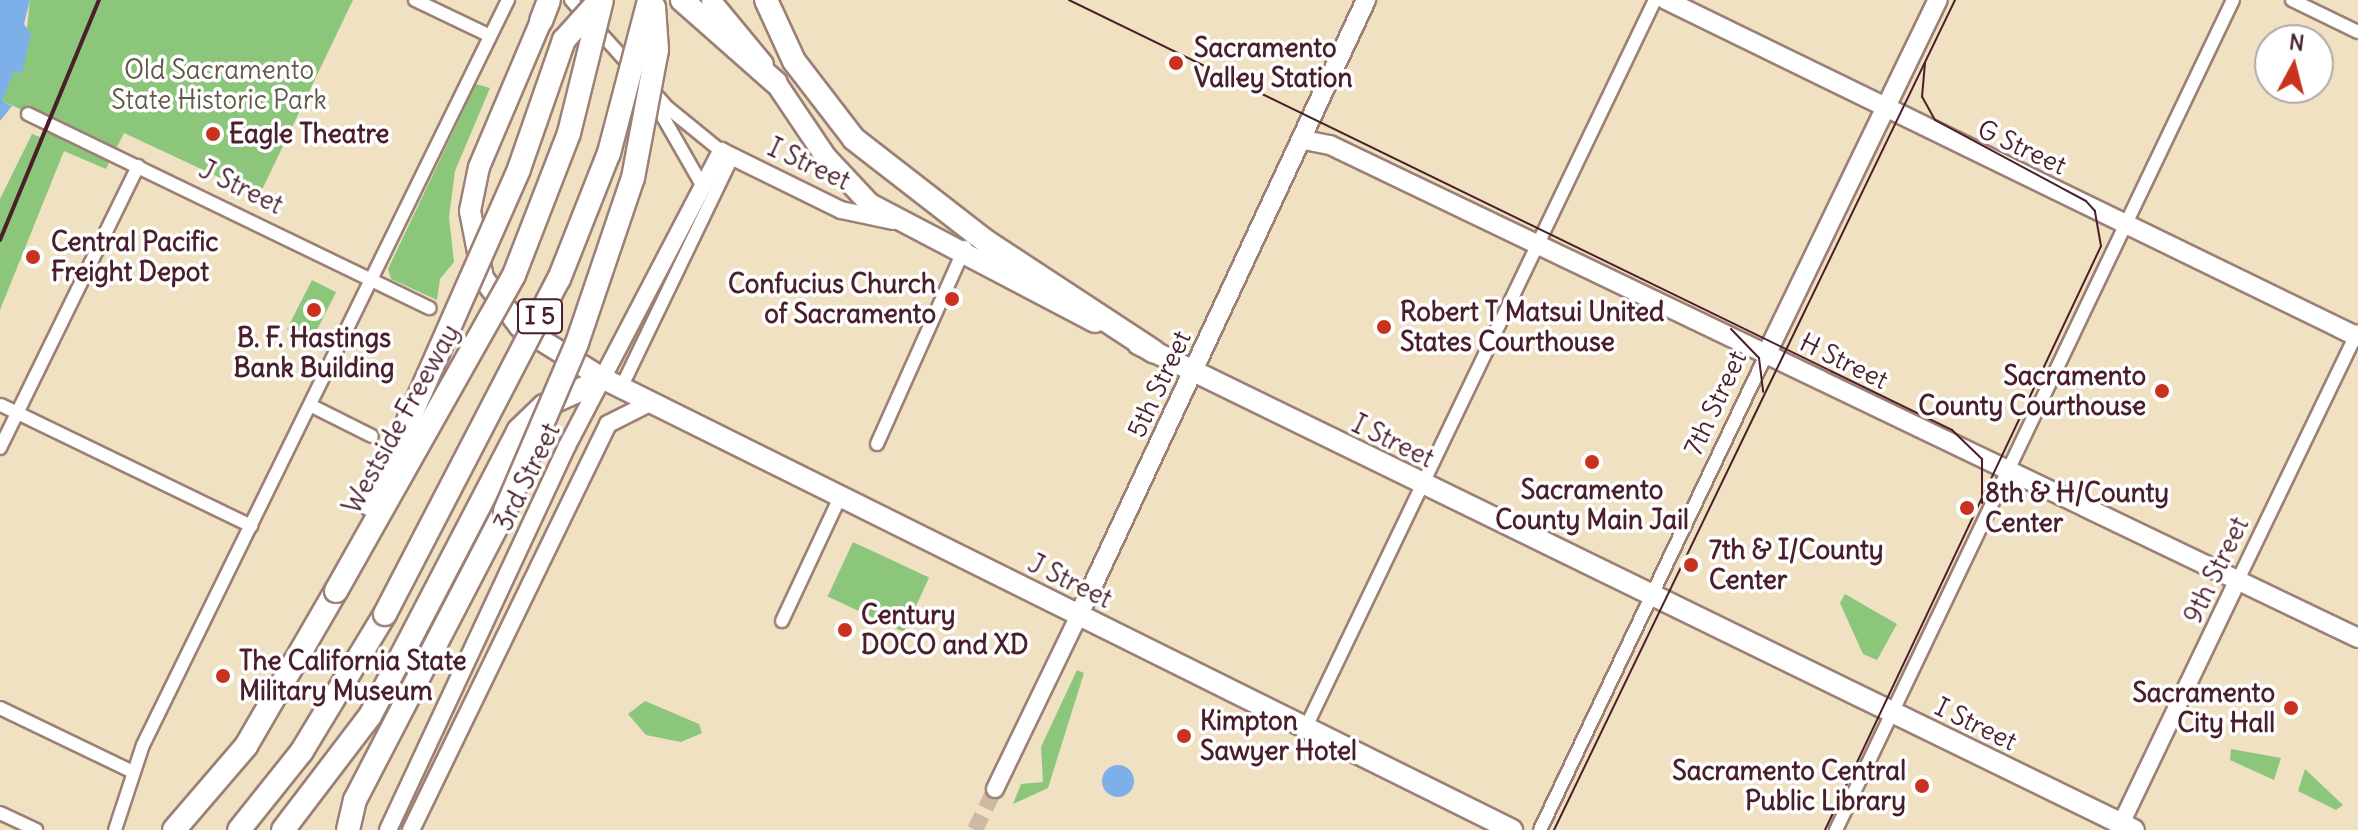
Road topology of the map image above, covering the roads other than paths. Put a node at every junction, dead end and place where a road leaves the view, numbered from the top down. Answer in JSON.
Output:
{"nodes":[{"id":1,"x":415,"y":0,"type":"edge"},
{"id":2,"x":508,"y":0,"type":"edge"},
{"id":3,"x":571,"y":0,"type":"edge"},
{"id":4,"x":601,"y":0,"type":"edge"},
{"id":5,"x":651,"y":0,"type":"edge"},
{"id":6,"x":766,"y":0,"type":"edge"},
{"id":7,"x":1366,"y":0,"type":"edge"},
{"id":8,"x":1655,"y":0,"type":"edge"},
{"id":9,"x":1666,"y":0,"type":"edge"},
{"id":10,"x":1938,"y":0,"type":"edge"},
{"id":11,"x":2233,"y":0,"type":"edge"},
{"id":12,"x":2292,"y":0,"type":"edge"},
{"id":13,"x":694,"y":1,"type":"edge"},
{"id":14,"x":545,"y":7,"type":"edge"},
{"id":15,"x":2358,"y":32,"type":"edge"},
{"id":16,"x":490,"y":36,"type":"junction"},
{"id":17,"x":645,"y":82,"type":"junction"},
{"id":18,"x":776,"y":83,"type":"joint"},
{"id":19,"x":1885,"y":111,"type":"junction"},
{"id":20,"x":28,"y":114,"type":"dead end"},
{"id":21,"x":1304,"y":140,"type":"junction"},
{"id":22,"x":726,"y":154,"type":"junction"},
{"id":23,"x":138,"y":166,"type":"junction"},
{"id":24,"x":702,"y":185,"type":"junction"},
{"id":25,"x":894,"y":221,"type":"junction"},
{"id":26,"x":962,"y":224,"type":"junction"},
{"id":27,"x":2125,"y":225,"type":"junction"},
{"id":28,"x":1538,"y":243,"type":"junction"},
{"id":29,"x":961,"y":256,"type":"junction"},
{"id":30,"x":371,"y":280,"type":"junction"},
{"id":31,"x":430,"y":308,"type":"dead end"},
{"id":32,"x":2357,"y":335,"type":"edge"},
{"id":33,"x":1153,"y":351,"type":"junction"},
{"id":34,"x":1767,"y":353,"type":"junction"},
{"id":35,"x":1194,"y":371,"type":"junction"},
{"id":36,"x":612,"y":384,"type":"junction"},
{"id":37,"x":650,"y":403,"type":"junction"},
{"id":38,"x":1,"y":405,"type":"edge"},
{"id":39,"x":310,"y":405,"type":"junction"},
{"id":40,"x":17,"y":413,"type":"junction"},
{"id":41,"x":372,"y":436,"type":"dead end"},
{"id":42,"x":877,"y":444,"type":"dead end"},
{"id":43,"x":0,"y":448,"type":"edge"},
{"id":44,"x":2011,"y":470,"type":"junction"},
{"id":45,"x":1422,"y":484,"type":"junction"},
{"id":46,"x":840,"y":497,"type":"junction"},
{"id":47,"x":251,"y":526,"type":"junction"},
{"id":48,"x":2238,"y":580,"type":"junction"},
{"id":49,"x":336,"y":591,"type":"junction"},
{"id":50,"x":1651,"y":597,"type":"junction"},
{"id":51,"x":1079,"y":615,"type":"junction"},
{"id":52,"x":782,"y":621,"type":"dead end"},
{"id":53,"x":2358,"y":638,"type":"edge"},
{"id":54,"x":0,"y":708,"type":"edge"},
{"id":55,"x":1894,"y":713,"type":"junction"},
{"id":56,"x":1306,"y":727,"type":"junction"},
{"id":57,"x":131,"y":771,"type":"junction"},
{"id":58,"x":995,"y":789,"type":"tunnel mouth"},
{"id":59,"x":0,"y":813,"type":"edge"},
{"id":60,"x":2124,"y":828,"type":"edge"},
{"id":61,"x":36,"y":830,"type":"edge"},
{"id":62,"x":115,"y":830,"type":"edge"},
{"id":63,"x":174,"y":830,"type":"edge"},
{"id":64,"x":239,"y":830,"type":"edge"},
{"id":65,"x":283,"y":830,"type":"edge"},
{"id":66,"x":348,"y":830,"type":"edge"},
{"id":67,"x":388,"y":830,"type":"edge"},
{"id":68,"x":411,"y":830,"type":"edge"},
{"id":69,"x":1512,"y":830,"type":"edge"},
{"id":70,"x":1540,"y":830,"type":"edge"},
{"id":71,"x":1836,"y":830,"type":"edge"}],
"edges":[{"from":1,"to":16,"type":"street"},
{"from":2,"to":16,"type":"street"},
{"from":3,"to":17,"type":"street","name":"I Street"},
{"from":4,"to":49,"type":"highway","bridge":true},
{"from":4,"to":49,"type":"highway","name":"Westside Freeway","number":"I 5","bridge":true},
{"from":5,"to":64,"type":"highway","number":"I 5","bridge":true},
{"from":5,"to":66,"type":"highway","bridge":true},
{"from":6,"to":26,"type":"highway"},
{"from":7,"to":21,"type":"main road","name":"5th Street"},
{"from":8,"to":28,"type":"street"},
{"from":9,"to":19,"type":"main road","name":"G Street"},
{"from":10,"to":19,"type":"main road","name":"7th Street"},
{"from":11,"to":27,"type":"street"},
{"from":12,"to":15,"type":"street"},
{"from":13,"to":18,"type":"highway"},
{"from":14,"to":36,"type":"main road","name":"J Street"},
{"from":16,"to":30,"type":"street"},
{"from":17,"to":22,"type":"street","name":"I Street"},
{"from":17,"to":24,"type":"street","name":"I Street"},
{"from":18,"to":25,"type":"main road"},
{"from":19,"to":27,"type":"main road","name":"G Street"},
{"from":19,"to":34,"type":"main road","name":"7th Street"},
{"from":20,"to":23,"type":"street","name":"J Street"},
{"from":21,"to":28,"type":"main road","name":"H Street"},
{"from":21,"to":35,"type":"main road","name":"5th Street"},
{"from":22,"to":24,"type":"street","name":"3rd Street"},
{"from":22,"to":25,"type":"street","name":"I Street"},
{"from":22,"to":36,"type":"street","name":"3rd Street"},
{"from":23,"to":30,"type":"street","name":"J Street"},
{"from":23,"to":40,"type":"street"},
{"from":24,"to":36,"type":"street","name":"3rd Street"},
{"from":25,"to":29,"type":"main road","name":"I Street"},
{"from":26,"to":29,"type":"street"},
{"from":26,"to":33,"type":"highway"},
{"from":27,"to":32,"type":"main road","name":"G Street"},
{"from":27,"to":44,"type":"street"},
{"from":28,"to":34,"type":"main road","name":"H Street"},
{"from":28,"to":45,"type":"street"},
{"from":29,"to":33,"type":"main road","name":"I Street"},
{"from":29,"to":42,"type":"street"},
{"from":30,"to":31,"type":"street","name":"J Street"},
{"from":30,"to":39,"type":"street"},
{"from":32,"to":48,"type":"street","name":"9th Street"},
{"from":33,"to":35,"type":"main road","name":"I Street"},
{"from":34,"to":44,"type":"main road","name":"H Street"},
{"from":34,"to":50,"type":"street","name":"7th Street"},
{"from":35,"to":45,"type":"main road","name":"I Street"},
{"from":35,"to":51,"type":"main road","name":"5th Street"},
{"from":36,"to":37,"type":"main road","name":"J Street"},
{"from":36,"to":65,"type":"highway"},
{"from":36,"to":67,"type":"street","name":"3rd Street"},
{"from":37,"to":46,"type":"main road","name":"J Street"},
{"from":37,"to":68,"type":"street","name":"3rd Street"},
{"from":38,"to":40,"type":"street"},
{"from":39,"to":41,"type":"street"},
{"from":39,"to":47,"type":"street"},
{"from":40,"to":43,"type":"street"},
{"from":40,"to":47,"type":"street"},
{"from":44,"to":48,"type":"main road","name":"H Street"},
{"from":44,"to":55,"type":"street"},
{"from":45,"to":50,"type":"main road","name":"I Street"},
{"from":45,"to":56,"type":"street"},
{"from":46,"to":51,"type":"main road","name":"J Street"},
{"from":46,"to":52,"type":"street"},
{"from":47,"to":57,"type":"street"},
{"from":48,"to":53,"type":"main road","name":"H Street"},
{"from":48,"to":60,"type":"street","name":"9th Street"},
{"from":49,"to":63,"type":"highway","name":"Westside Freeway","number":"I 5"},
{"from":50,"to":55,"type":"main road","name":"I Street"},
{"from":50,"to":70,"type":"street","name":"7th Street"},
{"from":51,"to":56,"type":"main road","name":"J Street"},
{"from":51,"to":58,"type":"street","name":"5th Street"},
{"from":54,"to":57,"type":"street"},
{"from":55,"to":60,"type":"main road","name":"I Street"},
{"from":55,"to":71,"type":"street"},
{"from":56,"to":69,"type":"main road","name":"J Street"},
{"from":57,"to":62,"type":"street"},
{"from":59,"to":61,"type":"street"}]}
